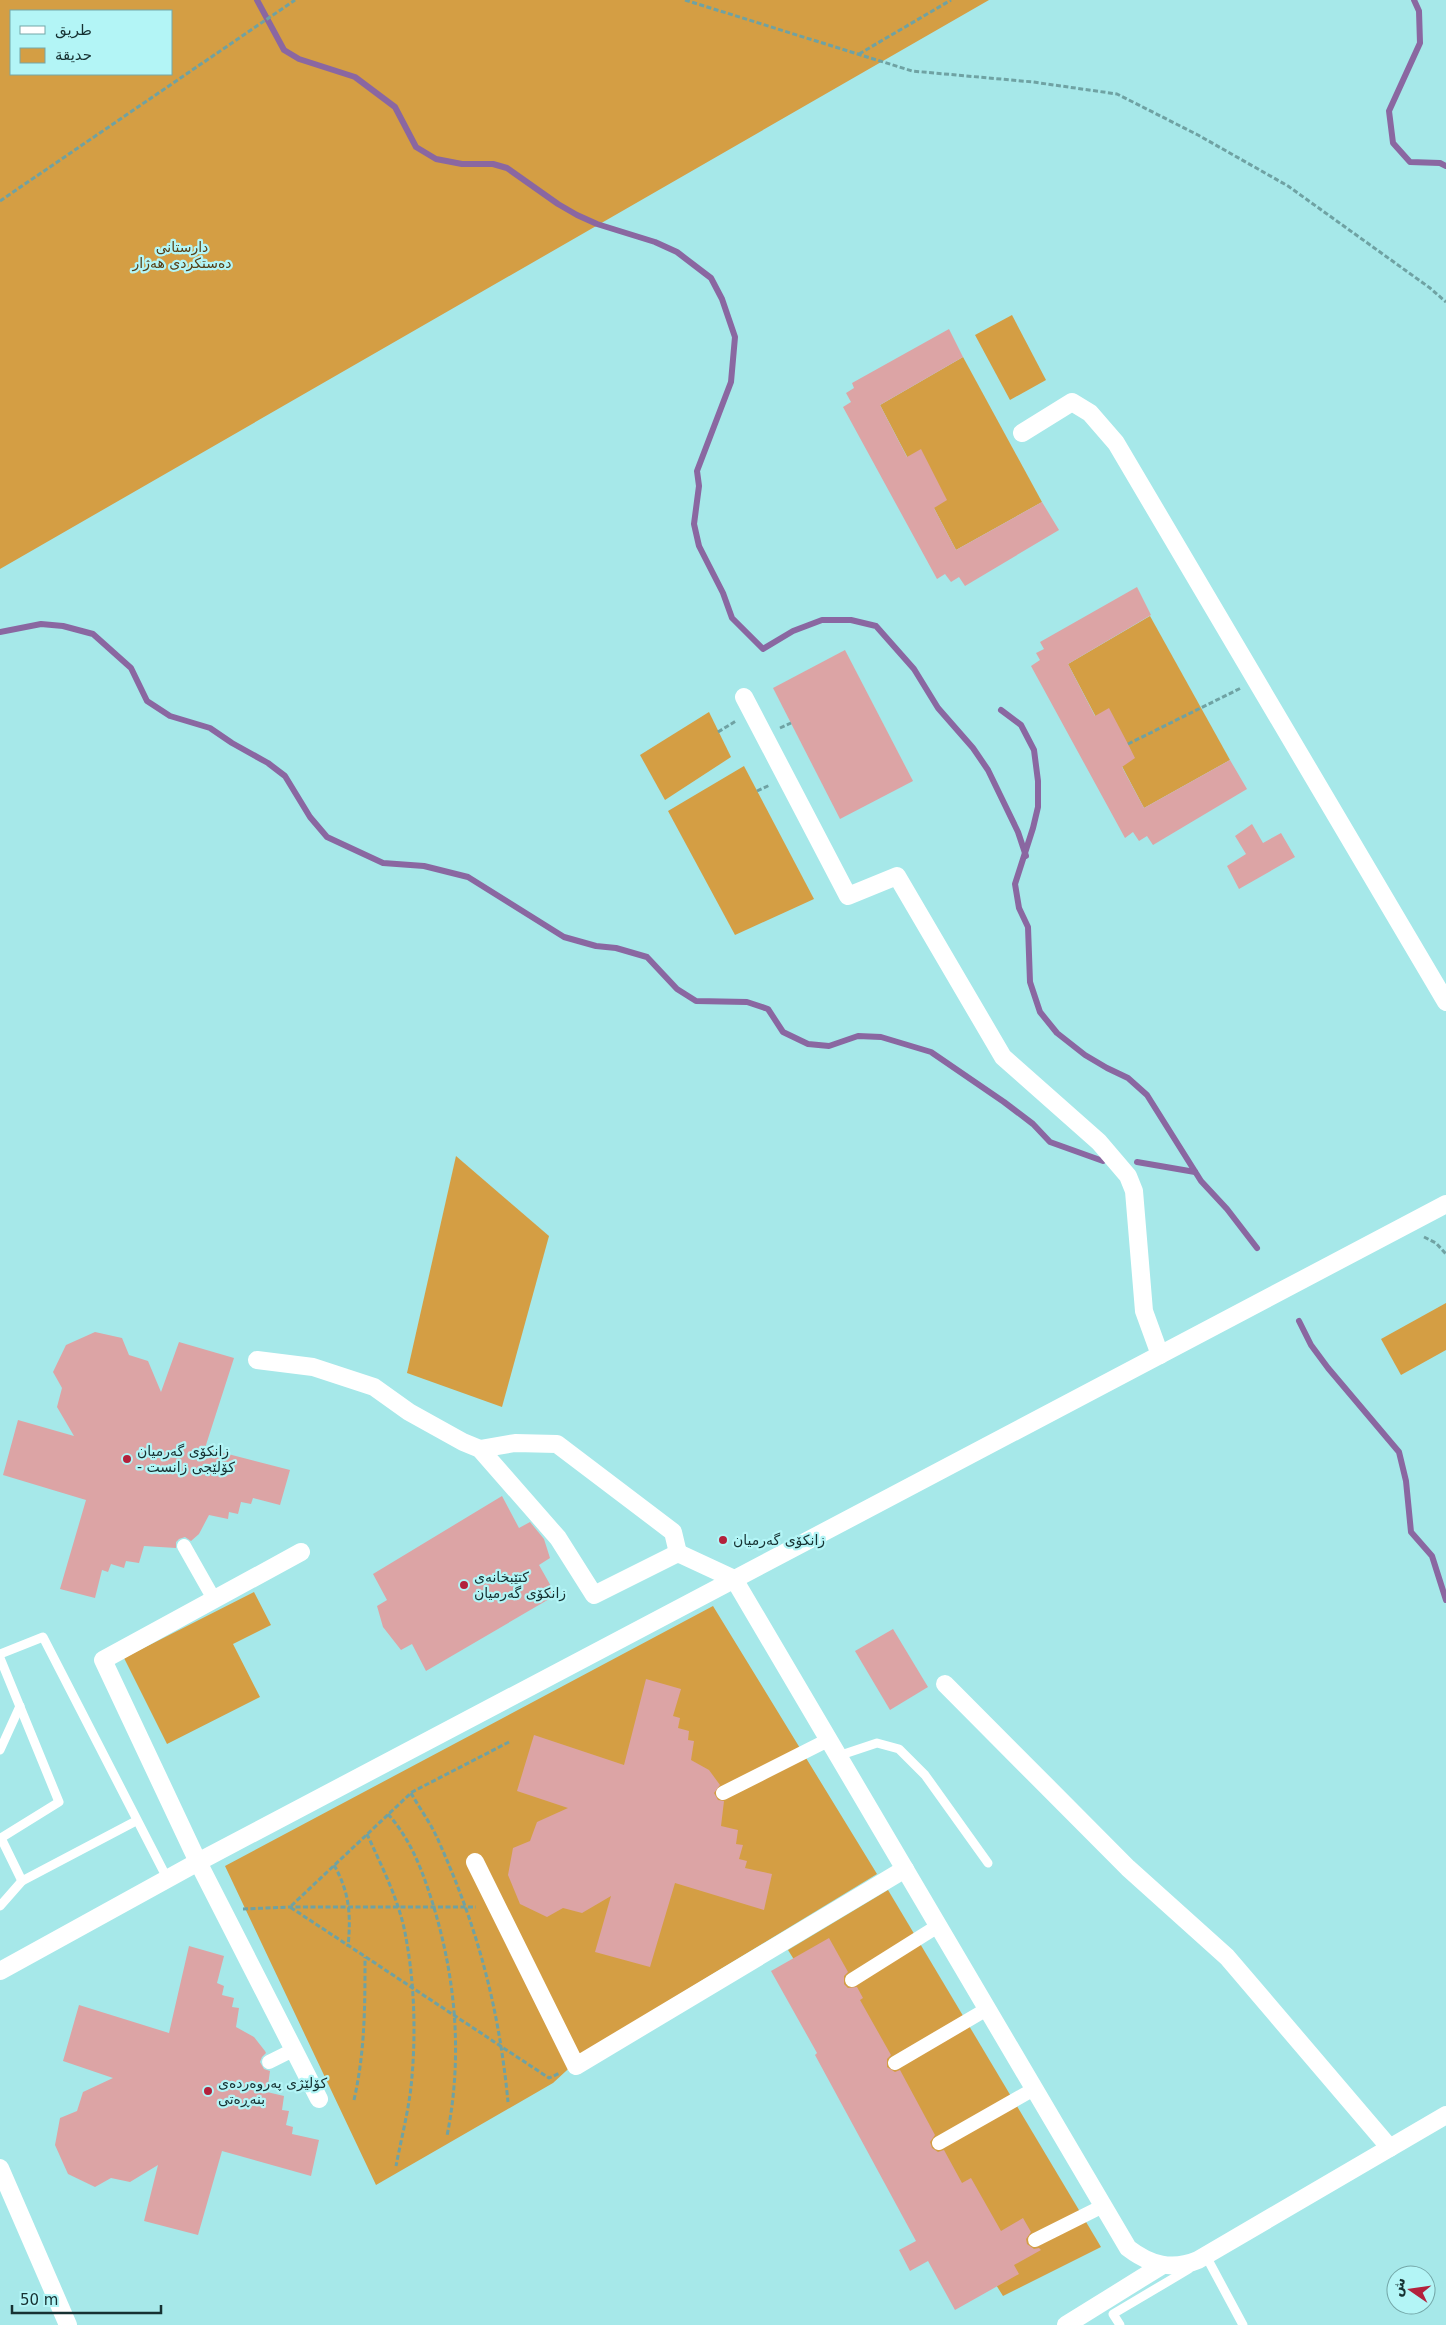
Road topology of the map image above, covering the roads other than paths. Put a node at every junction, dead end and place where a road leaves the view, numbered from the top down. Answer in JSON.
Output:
{"nodes":[{"id":1,"x":1022,"y":433,"type":"dead end"},
{"id":2,"x":744,"y":697,"type":"dead end"},
{"id":3,"x":1446,"y":1002,"type":"edge"},
{"id":4,"x":1446,"y":1204,"type":"edge"},
{"id":5,"x":1160,"y":1355,"type":"junction"},
{"id":6,"x":257,"y":1360,"type":"dead end"},
{"id":7,"x":480,"y":1449,"type":"junction"},
{"id":8,"x":184,"y":1546,"type":"dead end"},
{"id":9,"x":301,"y":1552,"type":"dead end"},
{"id":10,"x":678,"y":1553,"type":"junction"},
{"id":11,"x":734,"y":1579,"type":"junction"},
{"id":12,"x":214,"y":1599,"type":"junction"},
{"id":13,"x":0,"y":1656,"type":"edge"},
{"id":14,"x":945,"y":1684,"type":"dead end"},
{"id":15,"x":20,"y":1706,"type":"junction"},
{"id":16,"x":828,"y":1740,"type":"junction"},
{"id":17,"x":0,"y":1750,"type":"edge"},
{"id":18,"x":838,"y":1756,"type":"junction"},
{"id":19,"x":723,"y":1793,"type":"dead end"},
{"id":20,"x":136,"y":1821,"type":"junction"},
{"id":21,"x":198,"y":1862,"type":"junction"},
{"id":22,"x":475,"y":1862,"type":"dead end"},
{"id":23,"x":988,"y":1863,"type":"dead end"},
{"id":24,"x":905,"y":1869,"type":"junction"},
{"id":25,"x":167,"y":1878,"type":"junction"},
{"id":26,"x":22,"y":1880,"type":"junction"},
{"id":27,"x":0,"y":1906,"type":"edge"},
{"id":28,"x":938,"y":1926,"type":"junction"},
{"id":29,"x":0,"y":1971,"type":"edge"},
{"id":30,"x":852,"y":1980,"type":"dead end"},
{"id":31,"x":987,"y":2009,"type":"junction"},
{"id":32,"x":293,"y":2050,"type":"junction"},
{"id":33,"x":269,"y":2062,"type":"dead end"},
{"id":34,"x":896,"y":2062,"type":"dead end"},
{"id":35,"x":1034,"y":2089,"type":"junction"},
{"id":36,"x":318,"y":2099,"type":"dead end"},
{"id":37,"x":1446,"y":2117,"type":"edge"},
{"id":38,"x":939,"y":2143,"type":"dead end"},
{"id":39,"x":1390,"y":2148,"type":"junction"},
{"id":40,"x":0,"y":2168,"type":"edge"},
{"id":41,"x":1103,"y":2206,"type":"junction"},
{"id":42,"x":1035,"y":2240,"type":"dead end"},
{"id":43,"x":1207,"y":2258,"type":"junction"},
{"id":44,"x":1161,"y":2266,"type":"junction"},
{"id":45,"x":68,"y":2325,"type":"edge"},
{"id":46,"x":1066,"y":2325,"type":"edge"},
{"id":47,"x":1120,"y":2325,"type":"edge"},
{"id":48,"x":1243,"y":2325,"type":"edge"}],
"edges":[{"from":1,"to":3,"type":"street"},
{"from":2,"to":5,"type":"street"},
{"from":4,"to":5,"type":"street"},
{"from":5,"to":11,"type":"street"},
{"from":6,"to":7,"type":"street"},
{"from":7,"to":10,"type":"street"},
{"from":7,"to":10,"type":"street"},
{"from":8,"to":12,"type":"street"},
{"from":9,"to":12,"type":"street"},
{"from":10,"to":11,"type":"street"},
{"from":11,"to":16,"type":"street"},
{"from":11,"to":21,"type":"street"},
{"from":12,"to":21,"type":"street"},
{"from":13,"to":15,"type":"lane"},
{"from":13,"to":20,"type":"lane"},
{"from":14,"to":39,"type":"street"},
{"from":15,"to":17,"type":"lane"},
{"from":15,"to":26,"type":"lane"},
{"from":16,"to":18,"type":"street"},
{"from":16,"to":19,"type":"street"},
{"from":18,"to":23,"type":"lane"},
{"from":18,"to":24,"type":"street"},
{"from":20,"to":25,"type":"lane"},
{"from":20,"to":26,"type":"lane"},
{"from":21,"to":25,"type":"street"},
{"from":21,"to":32,"type":"street"},
{"from":22,"to":24,"type":"street"},
{"from":24,"to":28,"type":"street"},
{"from":25,"to":29,"type":"street"},
{"from":26,"to":27,"type":"lane"},
{"from":28,"to":30,"type":"street"},
{"from":28,"to":31,"type":"street"},
{"from":31,"to":34,"type":"street"},
{"from":31,"to":35,"type":"street"},
{"from":32,"to":33,"type":"street"},
{"from":32,"to":36,"type":"street"},
{"from":35,"to":38,"type":"street"},
{"from":35,"to":41,"type":"street"},
{"from":37,"to":39,"type":"street"},
{"from":37,"to":43,"type":"lane"},
{"from":39,"to":44,"type":"street"},
{"from":40,"to":45,"type":"street"},
{"from":41,"to":42,"type":"street"},
{"from":41,"to":44,"type":"street"},
{"from":43,"to":47,"type":"lane"},
{"from":43,"to":48,"type":"lane"},
{"from":44,"to":46,"type":"street"}]}
